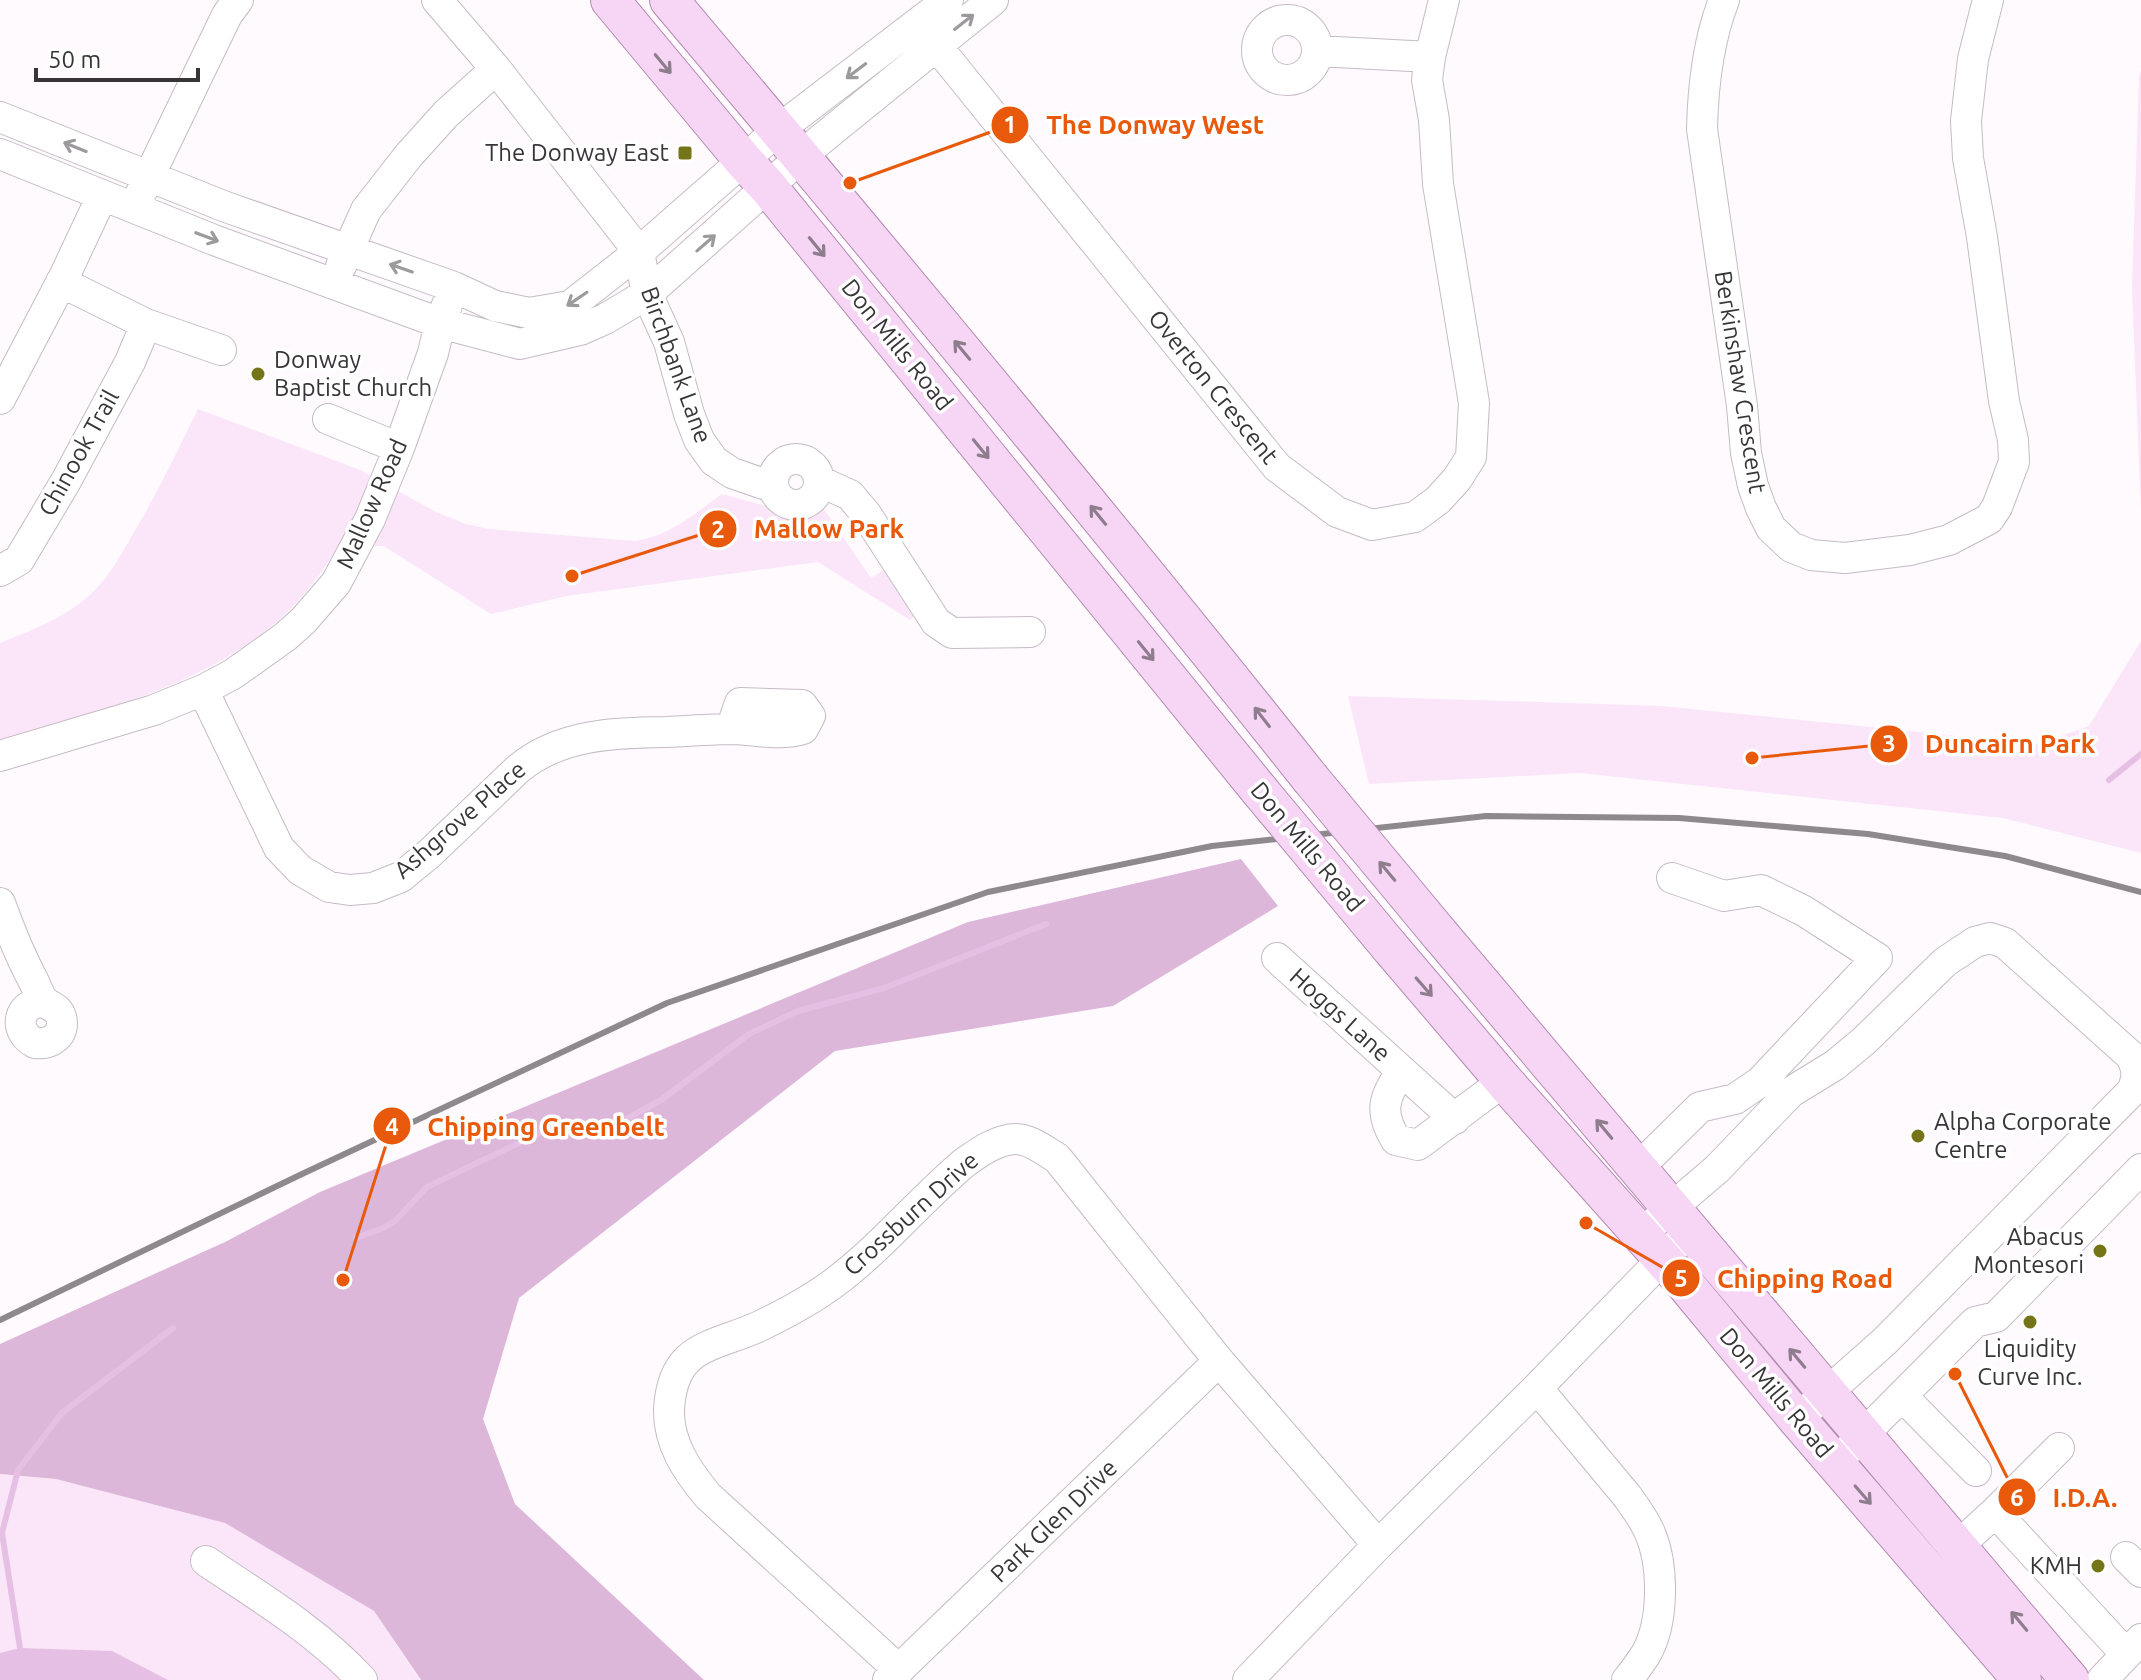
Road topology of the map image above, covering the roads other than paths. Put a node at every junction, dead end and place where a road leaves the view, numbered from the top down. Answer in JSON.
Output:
{"nodes":[{"id":1,"x":238,"y":0,"type":"edge"},
{"id":2,"x":437,"y":0,"type":"edge"},
{"id":3,"x":610,"y":0,"type":"edge"},
{"id":4,"x":669,"y":0,"type":"edge"},
{"id":5,"x":948,"y":0,"type":"edge"},
{"id":6,"x":993,"y":0,"type":"edge"},
{"id":7,"x":1444,"y":0,"type":"edge"},
{"id":8,"x":1724,"y":0,"type":"edge"},
{"id":9,"x":1988,"y":0,"type":"edge"},
{"id":10,"x":927,"y":34,"type":"junction"},
{"id":11,"x":1317,"y":51,"type":"dead end"},
{"id":12,"x":1430,"y":57,"type":"junction"},
{"id":13,"x":496,"y":69,"type":"junction"},
{"id":14,"x":0,"y":117,"type":"edge"},
{"id":15,"x":790,"y":143,"type":"junction"},
{"id":16,"x":0,"y":154,"type":"edge"},
{"id":17,"x":756,"y":173,"type":"junction"},
{"id":18,"x":148,"y":176,"type":"junction"},
{"id":19,"x":102,"y":196,"type":"junction"},
{"id":20,"x":134,"y":209,"type":"junction"},
{"id":21,"x":347,"y":250,"type":"junction"},
{"id":22,"x":639,"y":252,"type":"junction"},
{"id":23,"x":61,"y":282,"type":"junction"},
{"id":24,"x":335,"y":284,"type":"junction"},
{"id":25,"x":454,"y":287,"type":"junction"},
{"id":26,"x":647,"y":294,"type":"junction"},
{"id":27,"x":440,"y":323,"type":"junction"},
{"id":28,"x":146,"y":324,"type":"junction"},
{"id":29,"x":221,"y":350,"type":"dead end"},
{"id":30,"x":0,"y":399,"type":"edge"},
{"id":31,"x":328,"y":419,"type":"dead end"},
{"id":32,"x":399,"y":448,"type":"junction"},
{"id":33,"x":0,"y":571,"type":"edge"},
{"id":34,"x":1030,"y":632,"type":"dead end"},
{"id":35,"x":203,"y":690,"type":"junction"},
{"id":36,"x":731,"y":729,"type":"dead end"},
{"id":37,"x":0,"y":756,"type":"edge"},
{"id":38,"x":1672,"y":878,"type":"dead end"},
{"id":39,"x":0,"y":903,"type":"edge"},
{"id":40,"x":1277,"y":958,"type":"dead end"},
{"id":41,"x":44,"y":1002,"type":"dead end"},
{"id":42,"x":1402,"y":1072,"type":"junction"},
{"id":43,"x":1504,"y":1081,"type":"junction"},
{"id":44,"x":1455,"y":1119,"type":"junction"},
{"id":45,"x":1637,"y":1169,"type":"junction"},
{"id":46,"x":2141,"y":1169,"type":"edge"},
{"id":47,"x":1681,"y":1220,"type":"junction"},
{"id":48,"x":1652,"y":1246,"type":"junction"},
{"id":49,"x":1219,"y":1361,"type":"junction"},
{"id":50,"x":1537,"y":1388,"type":"junction"},
{"id":51,"x":1827,"y":1393,"type":"junction"},
{"id":52,"x":1903,"y":1397,"type":"junction"},
{"id":53,"x":1797,"y":1419,"type":"junction"},
{"id":54,"x":1864,"y":1436,"type":"junction"},
{"id":55,"x":2059,"y":1448,"type":"dead end"},
{"id":56,"x":1835,"y":1463,"type":"junction"},
{"id":57,"x":1976,"y":1471,"type":"dead end"},
{"id":58,"x":1995,"y":1512,"type":"junction"},
{"id":59,"x":1378,"y":1545,"type":"junction"},
{"id":60,"x":1957,"y":1547,"type":"junction"},
{"id":61,"x":206,"y":1561,"type":"dead end"},
{"id":62,"x":2133,"y":1646,"type":"edge"},
{"id":63,"x":894,"y":1675,"type":"edge"},
{"id":64,"x":362,"y":1680,"type":"edge"},
{"id":65,"x":1248,"y":1680,"type":"edge"},
{"id":66,"x":1627,"y":1680,"type":"edge"},
{"id":67,"x":2022,"y":1680,"type":"edge"},
{"id":68,"x":2070,"y":1680,"type":"edge"},
{"id":69,"x":2102,"y":1680,"type":"edge"}],
"edges":[{"from":1,"to":18,"type":"street"},
{"from":2,"to":13,"type":"street"},
{"from":3,"to":17,"type":"main road","name":"Don Mills Road","one_way":true},
{"from":4,"to":15,"type":"main road","name":"Don Mills Road"},
{"from":5,"to":10,"type":"street"},
{"from":10,"to":6,"type":"street","one_way":true},
{"from":7,"to":12,"type":"street","name":"Overton Crescent"},
{"from":8,"to":9,"type":"street","name":"Berkinshaw Crescent"},
{"from":10,"to":12,"type":"street","name":"Overton Crescent"},
{"from":10,"to":15,"type":"street"},
{"from":11,"to":12,"type":"street"},
{"from":13,"to":21,"type":"street"},
{"from":13,"to":22,"type":"street"},
{"from":18,"to":14,"type":"street","one_way":true},
{"from":15,"to":17,"type":"street"},
{"from":45,"to":15,"type":"main road","name":"Don Mills Road","one_way":true,"bridge":true},
{"from":16,"to":19,"type":"street"},
{"from":17,"to":22,"type":"street"},
{"from":26,"to":17,"type":"street","one_way":true},
{"from":17,"to":43,"type":"main road","name":"Don Mills Road","one_way":true,"bridge":true},
{"from":18,"to":20,"type":"street"},
{"from":18,"to":21,"type":"street"},
{"from":19,"to":20,"type":"street"},
{"from":19,"to":23,"type":"street"},
{"from":20,"to":24,"type":"street","one_way":true},
{"from":21,"to":24,"type":"street"},
{"from":25,"to":21,"type":"street","one_way":true},
{"from":22,"to":25,"type":"street","one_way":true},
{"from":22,"to":26,"type":"street","name":"Birchbank Lane"},
{"from":23,"to":28,"type":"street"},
{"from":23,"to":30,"type":"street"},
{"from":24,"to":27,"type":"street"},
{"from":25,"to":27,"type":"street","name":"Mallow Road"},
{"from":26,"to":27,"type":"street"},
{"from":26,"to":34,"type":"street","name":"Birchbank Lane"},
{"from":27,"to":32,"type":"street","name":"Mallow Road"},
{"from":28,"to":29,"type":"street"},
{"from":28,"to":33,"type":"street","name":"Chinook Trail"},
{"from":31,"to":32,"type":"street"},
{"from":32,"to":35,"type":"street","name":"Mallow Road"},
{"from":35,"to":36,"type":"street","name":"Ashgrove Place"},
{"from":35,"to":37,"type":"street","name":"Mallow Road"},
{"from":38,"to":45,"type":"street"},
{"from":39,"to":41,"type":"street"},
{"from":40,"to":42,"type":"street","name":"Hoggs Lane"},
{"from":42,"to":44,"type":"street","name":"Hoggs Lane"},
{"from":42,"to":44,"type":"street","name":"Hoggs Lane"},
{"from":43,"to":44,"type":"street","name":"Hoggs Lane"},
{"from":43,"to":48,"type":"main road","name":"Don Mills Road"},
{"from":45,"to":47,"type":"main road","name":"Don Mills Road"},
{"from":46,"to":52,"type":"street"},
{"from":47,"to":48,"type":"street"},
{"from":51,"to":47,"type":"main road","name":"Don Mills Road","one_way":true},
{"from":47,"to":51,"type":"street"},
{"from":48,"to":50,"type":"street"},
{"from":48,"to":53,"type":"main road","name":"Don Mills Road"},
{"from":49,"to":59,"type":"street","name":"Crossburn Drive"},
{"from":49,"to":63,"type":"street","name":"Park Glen Drive"},
{"from":49,"to":63,"type":"street","name":"Crossburn Drive"},
{"from":50,"to":59,"type":"street"},
{"from":50,"to":66,"type":"street"},
{"from":51,"to":53,"type":"street"},
{"from":51,"to":54,"type":"main road","name":"Don Mills Road"},
{"from":52,"to":54,"type":"street"},
{"from":52,"to":57,"type":"street"},
{"from":53,"to":56,"type":"main road","name":"Don Mills Road"},
{"from":54,"to":56,"type":"street"},
{"from":54,"to":60,"type":"main road","name":"Don Mills Road"},
{"from":55,"to":58,"type":"street"},
{"from":56,"to":67,"type":"main road","name":"Don Mills Road","one_way":true},
{"from":58,"to":60,"type":"street"},
{"from":58,"to":62,"type":"street"},
{"from":59,"to":65,"type":"street"},
{"from":68,"to":60,"type":"main road","name":"Don Mills Road","one_way":true},
{"from":61,"to":64,"type":"street"},
{"from":62,"to":69,"type":"street"}]}
